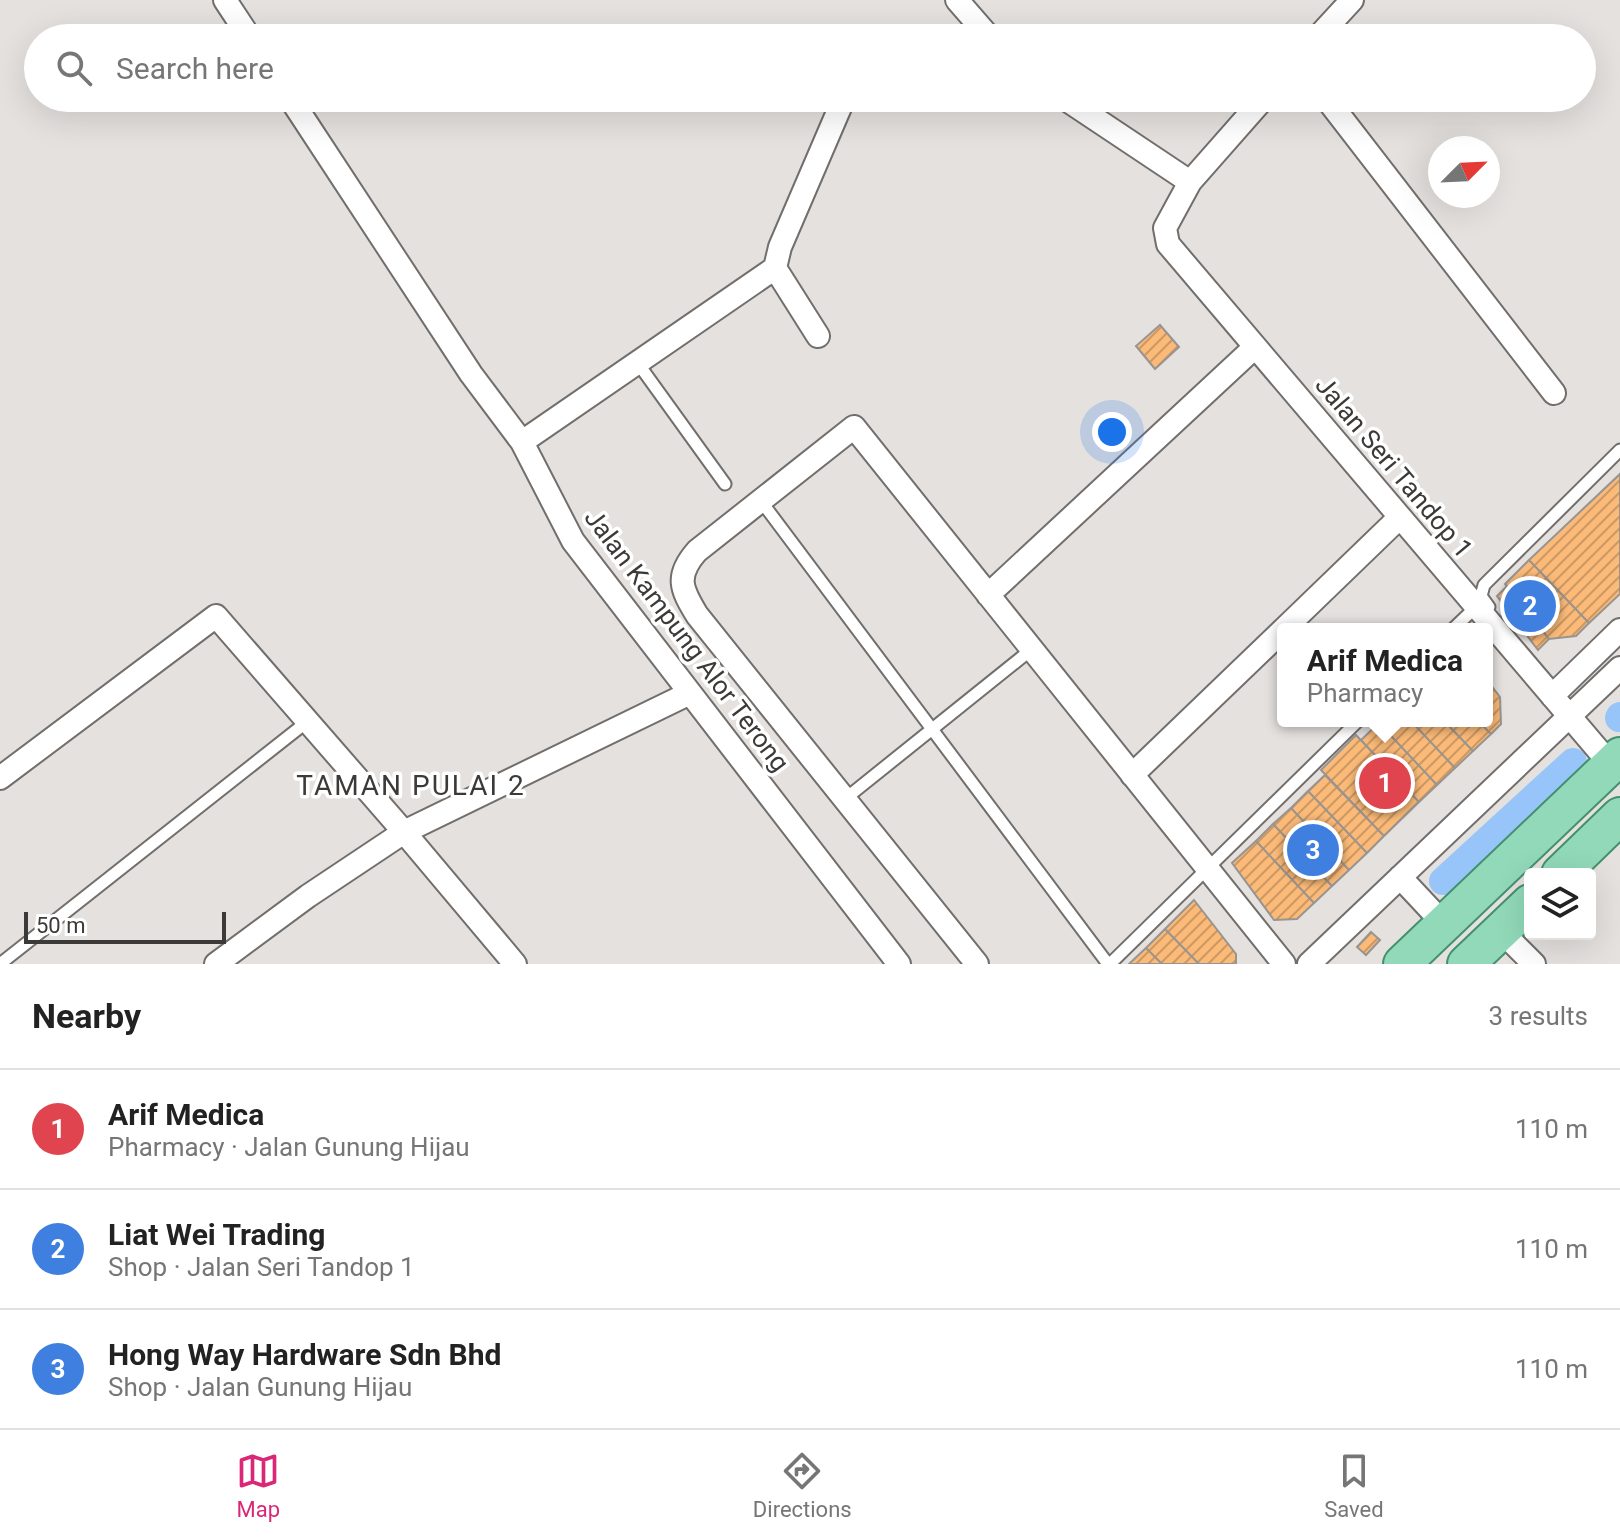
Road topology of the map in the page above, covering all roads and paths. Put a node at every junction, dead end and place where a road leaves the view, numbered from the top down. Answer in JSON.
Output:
{"nodes":[{"id":1,"x":225,"y":0,"type":"edge"},
{"id":2,"x":957,"y":0,"type":"edge"},
{"id":3,"x":1344,"y":3,"type":"edge"},
{"id":4,"x":241,"y":24,"type":"edge"},
{"id":5,"x":978,"y":24,"type":"edge"},
{"id":6,"x":1328,"y":24,"type":"edge"},
{"id":7,"x":299,"y":112,"type":"edge"},
{"id":8,"x":838,"y":112,"type":"edge"},
{"id":9,"x":1085,"y":112,"type":"edge"},
{"id":10,"x":1252,"y":112,"type":"edge"},
{"id":11,"x":1337,"y":112,"type":"edge"},
{"id":12,"x":1190,"y":182,"type":"junction"},
{"id":13,"x":775,"y":268,"type":"junction"},
{"id":14,"x":818,"y":336,"type":"dead end"},
{"id":15,"x":1255,"y":347,"type":"junction"},
{"id":16,"x":637,"y":362,"type":"junction"},
{"id":17,"x":1554,"y":393,"type":"dead end"},
{"id":18,"x":522,"y":442,"type":"junction"},
{"id":19,"x":1620,"y":450,"type":"edge"},
{"id":20,"x":725,"y":484,"type":"dead end"},
{"id":21,"x":761,"y":501,"type":"junction"},
{"id":22,"x":1400,"y":517,"type":"junction"},
{"id":23,"x":988,"y":595,"type":"junction"},
{"id":24,"x":1476,"y":607,"type":"junction"},
{"id":25,"x":1289,"y":623,"type":"edge"},
{"id":26,"x":1459,"y":623,"type":"edge"},
{"id":27,"x":1491,"y":623,"type":"edge"},
{"id":28,"x":1493,"y":626,"type":"edge"},
{"id":29,"x":1620,"y":630,"type":"edge"},
{"id":30,"x":1277,"y":635,"type":"edge"},
{"id":31,"x":1032,"y":649,"type":"junction"},
{"id":32,"x":1620,"y":668,"type":"edge"},
{"id":33,"x":690,"y":693,"type":"junction"},
{"id":34,"x":1555,"y":693,"type":"junction"},
{"id":35,"x":308,"y":721,"type":"junction"},
{"id":36,"x":1573,"y":721,"type":"junction"},
{"id":37,"x":1352,"y":727,"type":"edge"},
{"id":38,"x":933,"y":729,"type":"junction"},
{"id":39,"x":1608,"y":756,"type":"edge"},
{"id":40,"x":1132,"y":775,"type":"junction"},
{"id":41,"x":0,"y":778,"type":"edge"},
{"id":42,"x":845,"y":799,"type":"junction"},
{"id":43,"x":1620,"y":816,"type":"edge"},
{"id":44,"x":404,"y":832,"type":"junction"},
{"id":45,"x":1206,"y":867,"type":"junction"},
{"id":46,"x":1566,"y":868,"type":"edge"},
{"id":47,"x":1400,"y":877,"type":"junction"},
{"id":48,"x":1524,"y":909,"type":"edge"},
{"id":49,"x":1444,"y":924,"type":"junction"},
{"id":50,"x":1501,"y":931,"type":"junction"},
{"id":51,"x":0,"y":964,"type":"edge"},
{"id":52,"x":216,"y":964,"type":"edge"},
{"id":53,"x":515,"y":964,"type":"edge"},
{"id":54,"x":899,"y":964,"type":"edge"},
{"id":55,"x":977,"y":964,"type":"edge"},
{"id":56,"x":1109,"y":964,"type":"edge"},
{"id":57,"x":1284,"y":964,"type":"edge"},
{"id":58,"x":1309,"y":964,"type":"edge"},
{"id":59,"x":1402,"y":964,"type":"edge"},
{"id":60,"x":1466,"y":964,"type":"edge"},
{"id":61,"x":1534,"y":964,"type":"edge"}],
"edges":[{"from":1,"to":4,"type":"street"},
{"from":2,"to":5,"type":"street"},
{"from":3,"to":6,"type":"street"},
{"from":7,"to":18,"type":"street","name":"Jalan Kampung Alor Terong"},
{"from":8,"to":13,"type":"street"},
{"from":9,"to":12,"type":"street"},
{"from":10,"to":12,"type":"street"},
{"from":11,"to":17,"type":"street"},
{"from":12,"to":15,"type":"street","name":"Jalan Seri Tandop 1"},
{"from":13,"to":14,"type":"street"},
{"from":13,"to":16,"type":"street"},
{"from":15,"to":22,"type":"street","name":"Jalan Seri Tandop 1"},
{"from":15,"to":23,"type":"street"},
{"from":16,"to":18,"type":"street"},
{"from":16,"to":20,"type":"lane"},
{"from":18,"to":33,"type":"street","name":"Jalan Kampung Alor Terong"},
{"from":19,"to":34,"type":"lane"},
{"from":21,"to":23,"type":"street"},
{"from":21,"to":38,"type":"lane"},
{"from":21,"to":42,"type":"street"},
{"from":22,"to":24,"type":"street","name":"Jalan Seri Tandop 1"},
{"from":22,"to":25,"type":"street"},
{"from":23,"to":31,"type":"street"},
{"from":24,"to":26,"type":"lane"},
{"from":24,"to":27,"type":"street","name":"Jalan Seri Tandop 1"},
{"from":28,"to":34,"type":"street","name":"Jalan Seri Tandop 1"},
{"from":29,"to":34,"type":"street"},
{"from":30,"to":40,"type":"street"},
{"from":31,"to":38,"type":"lane"},
{"from":31,"to":40,"type":"street"},
{"from":32,"to":36,"type":"street"},
{"from":33,"to":44,"type":"street"},
{"from":33,"to":54,"type":"street","name":"Jalan Kampung Alor Terong"},
{"from":34,"to":36,"type":"street","name":"Jalan Seri Tandop 1"},
{"from":35,"to":41,"type":"street"},
{"from":35,"to":44,"type":"street"},
{"from":35,"to":51,"type":"lane"},
{"from":36,"to":39,"type":"street","name":"Jalan Seri Tandop 1"},
{"from":36,"to":47,"type":"street"},
{"from":37,"to":45,"type":"lane"},
{"from":38,"to":42,"type":"lane"},
{"from":38,"to":56,"type":"lane"},
{"from":39,"to":49,"type":"main road"},
{"from":40,"to":45,"type":"street"},
{"from":42,"to":55,"type":"street"},
{"from":43,"to":46,"type":"main road"},
{"from":44,"to":52,"type":"street"},
{"from":44,"to":53,"type":"street"},
{"from":45,"to":56,"type":"lane"},
{"from":45,"to":57,"type":"street"},
{"from":47,"to":49,"type":"street"},
{"from":47,"to":58,"type":"street"},
{"from":48,"to":50,"type":"main road"},
{"from":49,"to":59,"type":"main road"},
{"from":50,"to":60,"type":"main road"},
{"from":50,"to":61,"type":"street"}]}
